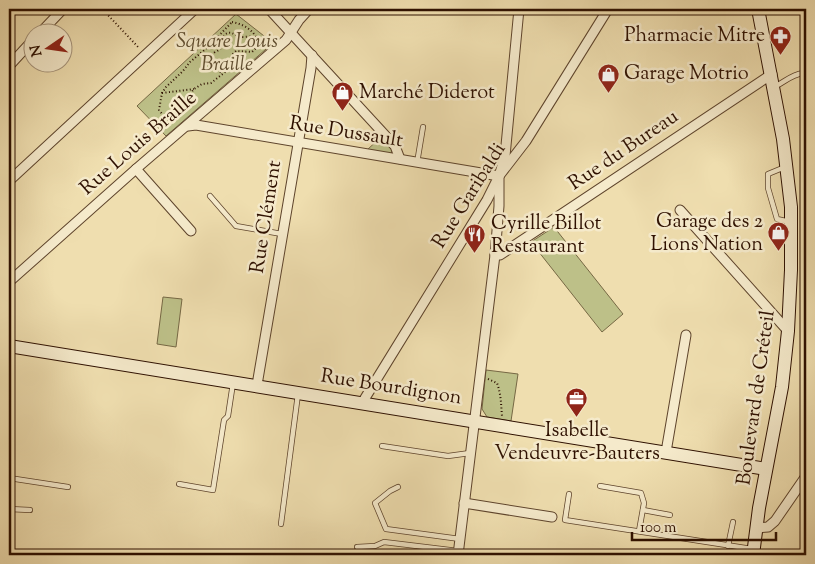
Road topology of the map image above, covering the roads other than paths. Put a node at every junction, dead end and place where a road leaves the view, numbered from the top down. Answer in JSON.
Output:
{"nodes":[{"id":1,"x":63,"y":9,"type":"edge"},
{"id":2,"x":195,"y":9,"type":"edge"},
{"id":3,"x":269,"y":9,"type":"edge"},
{"id":4,"x":309,"y":9,"type":"edge"},
{"id":5,"x":520,"y":9,"type":"edge"},
{"id":6,"x":608,"y":9,"type":"edge"},
{"id":7,"x":758,"y":9,"type":"edge"},
{"id":8,"x":51,"y":22,"type":"edge"},
{"id":9,"x":291,"y":33,"type":"junction"},
{"id":10,"x":22,"y":52,"type":"edge"},
{"id":11,"x":312,"y":55,"type":"junction"},
{"id":12,"x":9,"y":66,"type":"edge"},
{"id":13,"x":772,"y":74,"type":"junction"},
{"id":14,"x":806,"y":76,"type":"edge"},
{"id":15,"x":774,"y":87,"type":"junction"},
{"id":16,"x":188,"y":126,"type":"junction"},
{"id":17,"x":423,"y":128,"type":"dead end"},
{"id":18,"x":298,"y":142,"type":"junction"},
{"id":19,"x":400,"y":160,"type":"junction"},
{"id":20,"x":417,"y":163,"type":"junction"},
{"id":21,"x":786,"y":167,"type":"junction"},
{"id":22,"x":136,"y":169,"type":"junction"},
{"id":23,"x":499,"y":176,"type":"junction"},
{"id":24,"x":9,"y":181,"type":"edge"},
{"id":25,"x":210,"y":196,"type":"dead end"},
{"id":26,"x":680,"y":210,"type":"dead end"},
{"id":27,"x":791,"y":222,"type":"junction"},
{"id":28,"x":191,"y":231,"type":"dead end"},
{"id":29,"x":282,"y":234,"type":"junction"},
{"id":30,"x":495,"y":255,"type":"junction"},
{"id":31,"x":9,"y":282,"type":"edge"},
{"id":32,"x":788,"y":331,"type":"junction"},
{"id":33,"x":686,"y":335,"type":"dead end"},
{"id":34,"x":9,"y":346,"type":"edge"},
{"id":35,"x":233,"y":382,"type":"junction"},
{"id":36,"x":257,"y":385,"type":"junction"},
{"id":37,"x":298,"y":392,"type":"junction"},
{"id":38,"x":362,"y":403,"type":"junction"},
{"id":39,"x":474,"y":421,"type":"junction"},
{"id":40,"x":382,"y":446,"type":"dead end"},
{"id":41,"x":666,"y":452,"type":"junction"},
{"id":42,"x":470,"y":453,"type":"junction"},
{"id":43,"x":766,"y":469,"type":"junction"},
{"id":44,"x":806,"y":476,"type":"edge"},
{"id":45,"x":9,"y":478,"type":"edge"},
{"id":46,"x":179,"y":484,"type":"dead end"},
{"id":47,"x":600,"y":486,"type":"dead end"},
{"id":48,"x":68,"y":487,"type":"dead end"},
{"id":49,"x":398,"y":487,"type":"dead end"},
{"id":50,"x":569,"y":494,"type":"dead end"},
{"id":51,"x":464,"y":503,"type":"junction"},
{"id":52,"x":9,"y":509,"type":"edge"},
{"id":53,"x":30,"y":510,"type":"dead end"},
{"id":54,"x":643,"y":510,"type":"junction"},
{"id":55,"x":670,"y":515,"type":"dead end"},
{"id":56,"x":552,"y":517,"type":"dead end"},
{"id":57,"x":732,"y":522,"type":"dead end"},
{"id":58,"x":281,"y":524,"type":"dead end"},
{"id":59,"x":757,"y":528,"type":"junction"},
{"id":60,"x":639,"y":532,"type":"junction"},
{"id":61,"x":460,"y":539,"type":"junction"},
{"id":62,"x":728,"y":546,"type":"junction"},
{"id":63,"x":357,"y":547,"type":"dead end"},
{"id":64,"x":753,"y":552,"type":"edge"},
{"id":65,"x":458,"y":553,"type":"edge"}],
"edges":[{"from":1,"to":8,"type":"street"},
{"from":2,"to":24,"type":"street"},
{"from":3,"to":9,"type":"street"},
{"from":4,"to":9,"type":"street","name":"Rue Louis Braille"},
{"from":5,"to":23,"type":"street"},
{"from":6,"to":23,"type":"street","name":"Rue Garibaldi"},
{"from":7,"to":13,"type":"street","name":"Boulevard de Créteil"},
{"from":9,"to":11,"type":"street"},
{"from":9,"to":16,"type":"street","name":"Rue Louis Braille"},
{"from":10,"to":12,"type":"street"},
{"from":11,"to":18,"type":"street","name":"Rue Clément"},
{"from":11,"to":19,"type":"street"},
{"from":13,"to":15,"type":"street","name":"Boulevard de Créteil"},
{"from":13,"to":30,"type":"street","name":"Rue du Bureau"},
{"from":14,"to":15,"type":"lane"},
{"from":15,"to":21,"type":"street","name":"Boulevard de Créteil"},
{"from":16,"to":18,"type":"street","name":"Rue Dussault"},
{"from":16,"to":22,"type":"street","name":"Rue Louis Braille"},
{"from":17,"to":20,"type":"lane"},
{"from":18,"to":19,"type":"street","name":"Rue Dussault"},
{"from":18,"to":29,"type":"street","name":"Rue Clément"},
{"from":19,"to":20,"type":"street","name":"Rue Dussault"},
{"from":20,"to":23,"type":"street","name":"Rue Dussault"},
{"from":21,"to":27,"type":"street","name":"Boulevard de Créteil"},
{"from":21,"to":27,"type":"lane"},
{"from":22,"to":28,"type":"street"},
{"from":22,"to":31,"type":"street","name":"Rue Louis Braille"},
{"from":23,"to":30,"type":"street"},
{"from":23,"to":38,"type":"street","name":"Rue Garibaldi"},
{"from":25,"to":29,"type":"lane"},
{"from":26,"to":32,"type":"street"},
{"from":27,"to":32,"type":"street","name":"Boulevard de Créteil"},
{"from":29,"to":36,"type":"street","name":"Rue Clément"},
{"from":30,"to":39,"type":"street"},
{"from":32,"to":43,"type":"street","name":"Boulevard de Créteil"},
{"from":33,"to":41,"type":"street"},
{"from":34,"to":35,"type":"street","name":"Rue Bourdignon"},
{"from":35,"to":36,"type":"street","name":"Rue Bourdignon"},
{"from":35,"to":46,"type":"lane"},
{"from":36,"to":37,"type":"street","name":"Rue Bourdignon"},
{"from":37,"to":38,"type":"street","name":"Rue Bourdignon"},
{"from":37,"to":58,"type":"lane"},
{"from":38,"to":39,"type":"street","name":"Rue Bourdignon"},
{"from":39,"to":41,"type":"street","name":"Rue Bourdignon"},
{"from":39,"to":42,"type":"street"},
{"from":40,"to":42,"type":"lane"},
{"from":41,"to":43,"type":"street","name":"Rue Bourdignon"},
{"from":42,"to":51,"type":"street"},
{"from":43,"to":59,"type":"street","name":"Boulevard de Créteil"},
{"from":44,"to":59,"type":"street"},
{"from":45,"to":48,"type":"lane"},
{"from":47,"to":54,"type":"lane"},
{"from":49,"to":61,"type":"lane"},
{"from":50,"to":60,"type":"lane"},
{"from":51,"to":56,"type":"street"},
{"from":51,"to":61,"type":"street"},
{"from":52,"to":53,"type":"lane"},
{"from":54,"to":55,"type":"lane"},
{"from":54,"to":60,"type":"lane"},
{"from":57,"to":62,"type":"lane"},
{"from":59,"to":64,"type":"street","name":"Boulevard de Créteil"},
{"from":60,"to":62,"type":"lane"},
{"from":61,"to":65,"type":"street"},
{"from":62,"to":64,"type":"lane"},
{"from":63,"to":65,"type":"lane"}]}
